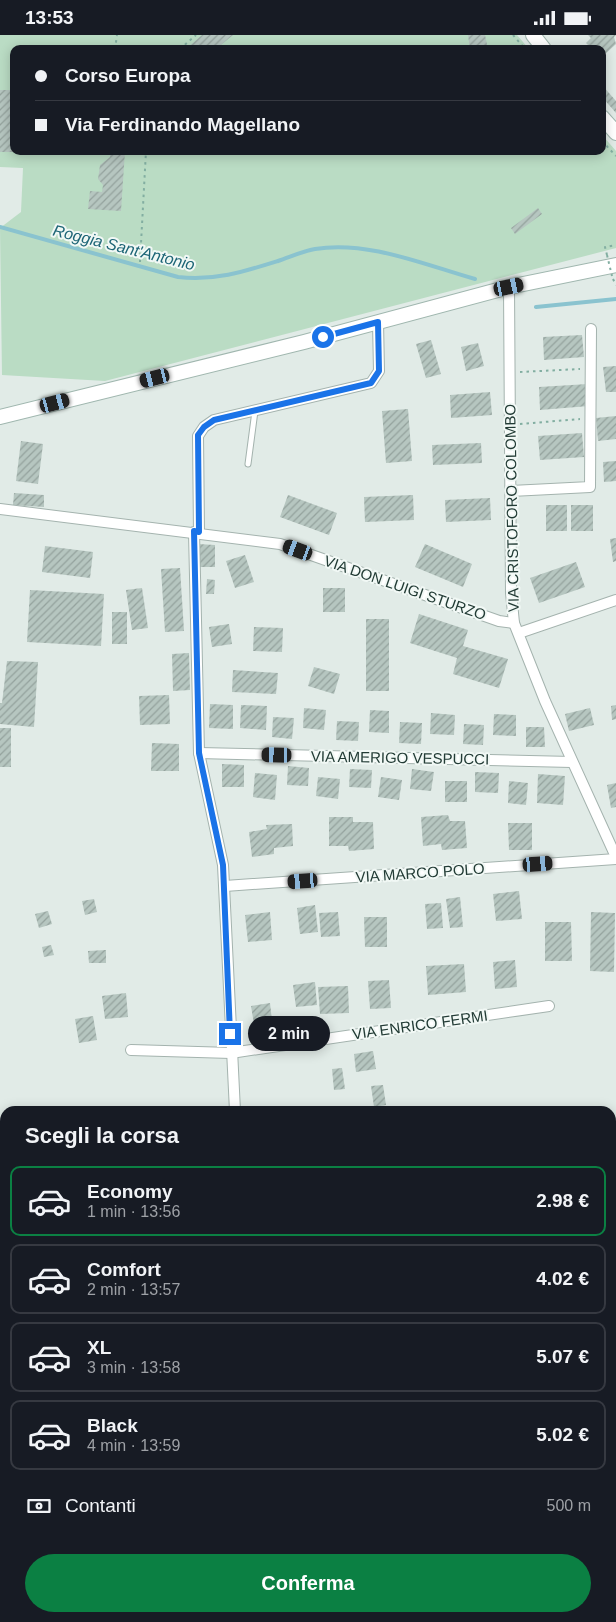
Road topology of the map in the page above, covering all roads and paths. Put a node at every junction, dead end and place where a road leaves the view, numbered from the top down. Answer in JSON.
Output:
{"nodes":[{"id":1,"x":196,"y":35,"type":"edge"},
{"id":2,"x":513,"y":35,"type":"edge"},
{"id":3,"x":533,"y":35,"type":"edge"},
{"id":4,"x":185,"y":45,"type":"edge"},
{"id":5,"x":522,"y":45,"type":"edge"},
{"id":6,"x":541,"y":45,"type":"edge"},
{"id":7,"x":606,"y":122,"type":"edge"},
{"id":8,"x":616,"y":133,"type":"edge"},
{"id":9,"x":606,"y":145,"type":"edge"},
{"id":10,"x":146,"y":155,"type":"edge"},
{"id":11,"x":616,"y":156,"type":"edge"},
{"id":12,"x":616,"y":245,"type":"edge"},
{"id":13,"x":140,"y":262,"type":"dead end"},
{"id":14,"x":611,"y":265,"type":"edge"},
{"id":15,"x":616,"y":285,"type":"edge"},
{"id":16,"x":509,"y":287,"type":"junction"},
{"id":17,"x":378,"y":322,"type":"junction"},
{"id":18,"x":591,"y":329,"type":"dead end"},
{"id":19,"x":591,"y":368,"type":"junction"},
{"id":20,"x":510,"y":372,"type":"junction"},
{"id":21,"x":255,"y":411,"type":"junction"},
{"id":22,"x":0,"y":417,"type":"edge"},
{"id":23,"x":590,"y":418,"type":"junction"},
{"id":24,"x":510,"y":425,"type":"junction"},
{"id":25,"x":248,"y":464,"type":"dead end"},
{"id":26,"x":511,"y":491,"type":"junction"},
{"id":27,"x":0,"y":509,"type":"edge"},
{"id":28,"x":196,"y":532,"type":"junction"},
{"id":29,"x":616,"y":600,"type":"edge"},
{"id":30,"x":514,"y":623,"type":"junction"},
{"id":31,"x":519,"y":633,"type":"junction"},
{"id":32,"x":199,"y":753,"type":"junction"},
{"id":33,"x":572,"y":762,"type":"junction"},
{"id":34,"x":615,"y":854,"type":"edge"},
{"id":35,"x":225,"y":886,"type":"junction"},
{"id":36,"x":549,"y":1006,"type":"dead end"},
{"id":37,"x":131,"y":1050,"type":"dead end"},
{"id":38,"x":231,"y":1053,"type":"junction"},
{"id":39,"x":235,"y":1106,"type":"edge"}],
"edges":[{"from":1,"to":4,"type":"path"},
{"from":2,"to":5,"type":"path"},
{"from":3,"to":6,"type":"main road"},
{"from":7,"to":8,"type":"main road"},
{"from":9,"to":11,"type":"path"},
{"from":10,"to":13,"type":"path"},
{"from":12,"to":14,"type":"path"},
{"from":14,"to":15,"type":"path"},
{"from":14,"to":16,"type":"main road"},
{"from":16,"to":17,"type":"main road"},
{"from":16,"to":20,"type":"street","name":"VIA CRISTOFORO COLOMBO"},
{"from":17,"to":21,"type":"street"},
{"from":17,"to":22,"type":"main road"},
{"from":18,"to":19,"type":"street"},
{"from":19,"to":20,"type":"path"},
{"from":19,"to":23,"type":"street"},
{"from":20,"to":24,"type":"street","name":"VIA CRISTOFORO COLOMBO"},
{"from":21,"to":25,"type":"lane"},
{"from":21,"to":28,"type":"street"},
{"from":23,"to":24,"type":"path"},
{"from":23,"to":26,"type":"street"},
{"from":24,"to":26,"type":"street","name":"VIA CRISTOFORO COLOMBO"},
{"from":26,"to":30,"type":"street","name":"VIA CRISTOFORO COLOMBO"},
{"from":27,"to":28,"type":"street","name":"VIA DON LUIGI STURZO"},
{"from":28,"to":30,"type":"street","name":"VIA DON LUIGI STURZO"},
{"from":28,"to":32,"type":"street"},
{"from":29,"to":31,"type":"street"},
{"from":30,"to":31,"type":"street","name":"VIA CRISTOFORO COLOMBO"},
{"from":31,"to":33,"type":"street","name":"VIA CRISTOFORO COLOMBO"},
{"from":32,"to":33,"type":"street","name":"VIA AMERIGO VESPUCCI"},
{"from":32,"to":35,"type":"street"},
{"from":33,"to":34,"type":"street","name":"VIA CRISTOFORO COLOMBO"},
{"from":34,"to":35,"type":"street","name":"VIA MARCO POLO"},
{"from":35,"to":38,"type":"street"},
{"from":36,"to":38,"type":"street","name":"VIA ENRICO FERMI"},
{"from":37,"to":38,"type":"street","name":"VIA ENRICO FERMI"},
{"from":38,"to":39,"type":"street"}]}
